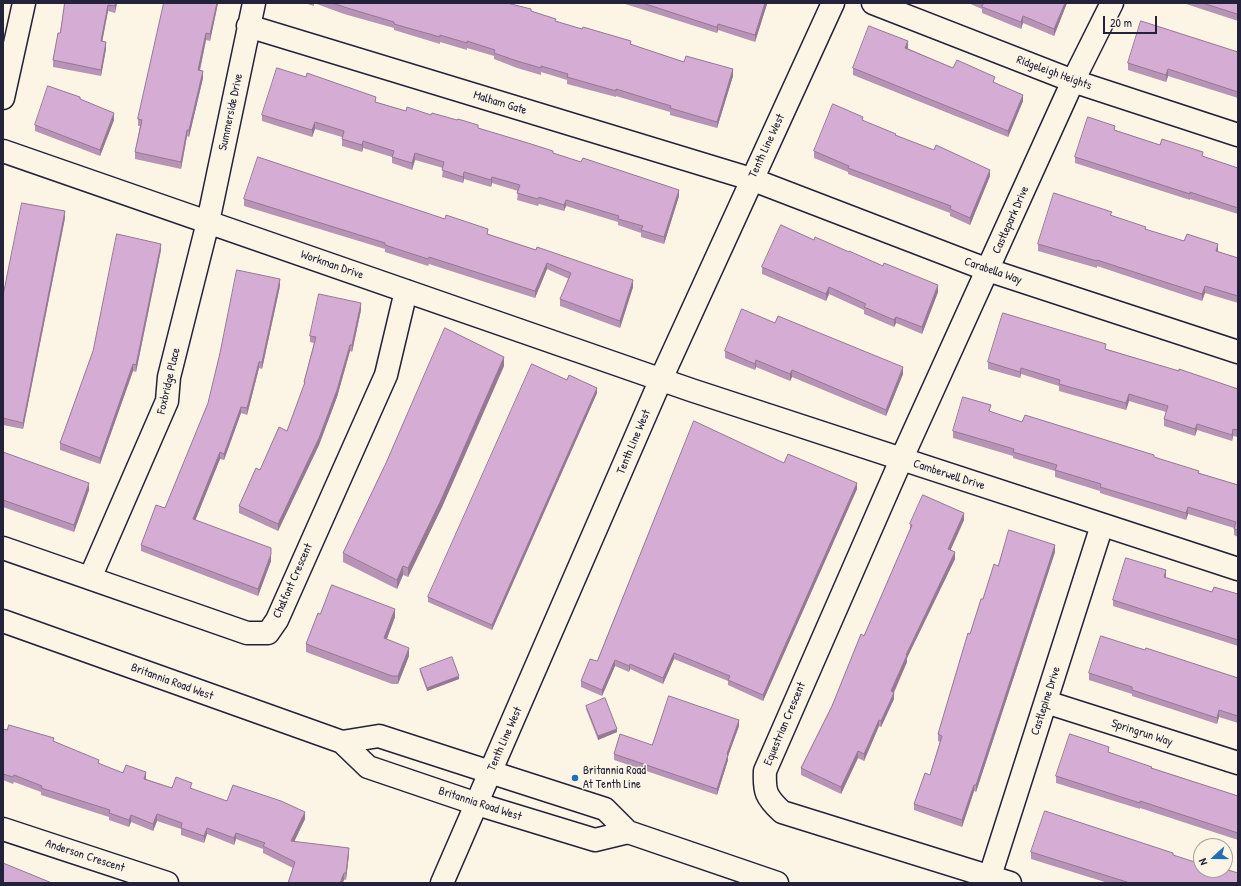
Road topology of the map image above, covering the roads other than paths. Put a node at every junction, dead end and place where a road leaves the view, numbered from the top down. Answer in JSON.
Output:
{"nodes":[{"id":1,"x":24,"y":3,"type":"edge"},
{"id":2,"x":254,"y":3,"type":"edge"},
{"id":3,"x":833,"y":3,"type":"edge"},
{"id":4,"x":873,"y":3,"type":"edge"},
{"id":5,"x":1112,"y":3,"type":"edge"},
{"id":6,"x":248,"y":26,"type":"junction"},
{"id":7,"x":1073,"y":81,"type":"junction"},
{"id":8,"x":3,"y":98,"type":"edge"},
{"id":9,"x":1238,"y":135,"type":"edge"},
{"id":10,"x":3,"y":151,"type":"edge"},
{"id":11,"x":751,"y":180,"type":"junction"},
{"id":12,"x":208,"y":222,"type":"junction"},
{"id":13,"x":988,"y":270,"type":"junction"},
{"id":14,"x":406,"y":291,"type":"junction"},
{"id":15,"x":1238,"y":352,"type":"edge"},
{"id":16,"x":661,"y":379,"type":"junction"},
{"id":17,"x":901,"y":460,"type":"junction"},
{"id":18,"x":1102,"y":525,"type":"junction"},
{"id":19,"x":3,"y":548,"type":"edge"},
{"id":20,"x":1238,"y":569,"type":"edge"},
{"id":21,"x":90,"y":578,"type":"junction"},
{"id":22,"x":3,"y":621,"type":"edge"},
{"id":23,"x":1046,"y":702,"type":"junction"},
{"id":24,"x":342,"y":742,"type":"junction"},
{"id":25,"x":1238,"y":763,"type":"edge"},
{"id":26,"x":490,"y":772,"type":"junction"},
{"id":27,"x":477,"y":804,"type":"junction"},
{"id":28,"x":3,"y":829,"type":"edge"},
{"id":29,"x":628,"y":832,"type":"junction"},
{"id":30,"x":990,"y":876,"type":"junction"},
{"id":31,"x":167,"y":883,"type":"edge"},
{"id":32,"x":442,"y":883,"type":"edge"},
{"id":33,"x":777,"y":883,"type":"edge"},
{"id":34,"x":1010,"y":883,"type":"edge"}],
"edges":[{"from":1,"to":8,"type":"street"},
{"from":2,"to":6,"type":"street","name":"Summerside Drive"},
{"from":3,"to":11,"type":"street","name":"Tenth Line West"},
{"from":4,"to":7,"type":"street","name":"Ridgeleigh Heights"},
{"from":5,"to":7,"type":"street","name":"Castlepark Drive"},
{"from":6,"to":11,"type":"street","name":"Malham Gate"},
{"from":6,"to":12,"type":"street","name":"Summerside Drive"},
{"from":7,"to":9,"type":"street","name":"Ridgeleigh Heights"},
{"from":7,"to":13,"type":"street","name":"Castlepark Drive"},
{"from":10,"to":12,"type":"street","name":"Workman Drive"},
{"from":11,"to":13,"type":"street","name":"Carabella Way"},
{"from":11,"to":16,"type":"street","name":"Tenth Line West"},
{"from":12,"to":14,"type":"street","name":"Workman Drive"},
{"from":12,"to":21,"type":"street","name":"Foxbridge Place"},
{"from":13,"to":15,"type":"street","name":"Carabella Way"},
{"from":13,"to":17,"type":"street","name":"Castlepark Drive"},
{"from":14,"to":16,"type":"street","name":"Workman Drive"},
{"from":14,"to":21,"type":"street","name":"Chalfont Crescent"},
{"from":16,"to":17,"type":"street","name":"Camberwell Drive"},
{"from":16,"to":26,"type":"street","name":"Tenth Line West"},
{"from":17,"to":18,"type":"street","name":"Camberwell Drive"},
{"from":17,"to":30,"type":"street","name":"Equestrian Crescent"},
{"from":18,"to":20,"type":"street","name":"Camberwell Drive"},
{"from":18,"to":23,"type":"street","name":"Castlepine Drive"},
{"from":19,"to":21,"type":"street","name":"Chalfont Crescent"},
{"from":22,"to":24,"type":"street","name":"Britannia Road West"},
{"from":23,"to":25,"type":"street","name":"Springrun Way"},
{"from":23,"to":30,"type":"street","name":"Castlepine Drive"},
{"from":24,"to":26,"type":"street","name":"Britannia Road West"},
{"from":24,"to":27,"type":"street","name":"Britannia Road West"},
{"from":26,"to":27,"type":"street","name":"Tenth Line West"},
{"from":26,"to":29,"type":"street","name":"Britannia Road West"},
{"from":27,"to":29,"type":"street","name":"Britannia Road West"},
{"from":27,"to":32,"type":"street","name":"Tenth Line West"},
{"from":28,"to":31,"type":"street","name":"Anderson Crescent"},
{"from":29,"to":33,"type":"street","name":"Britannia Road West"},
{"from":30,"to":34,"type":"street","name":"Equestrian Crescent"}]}
